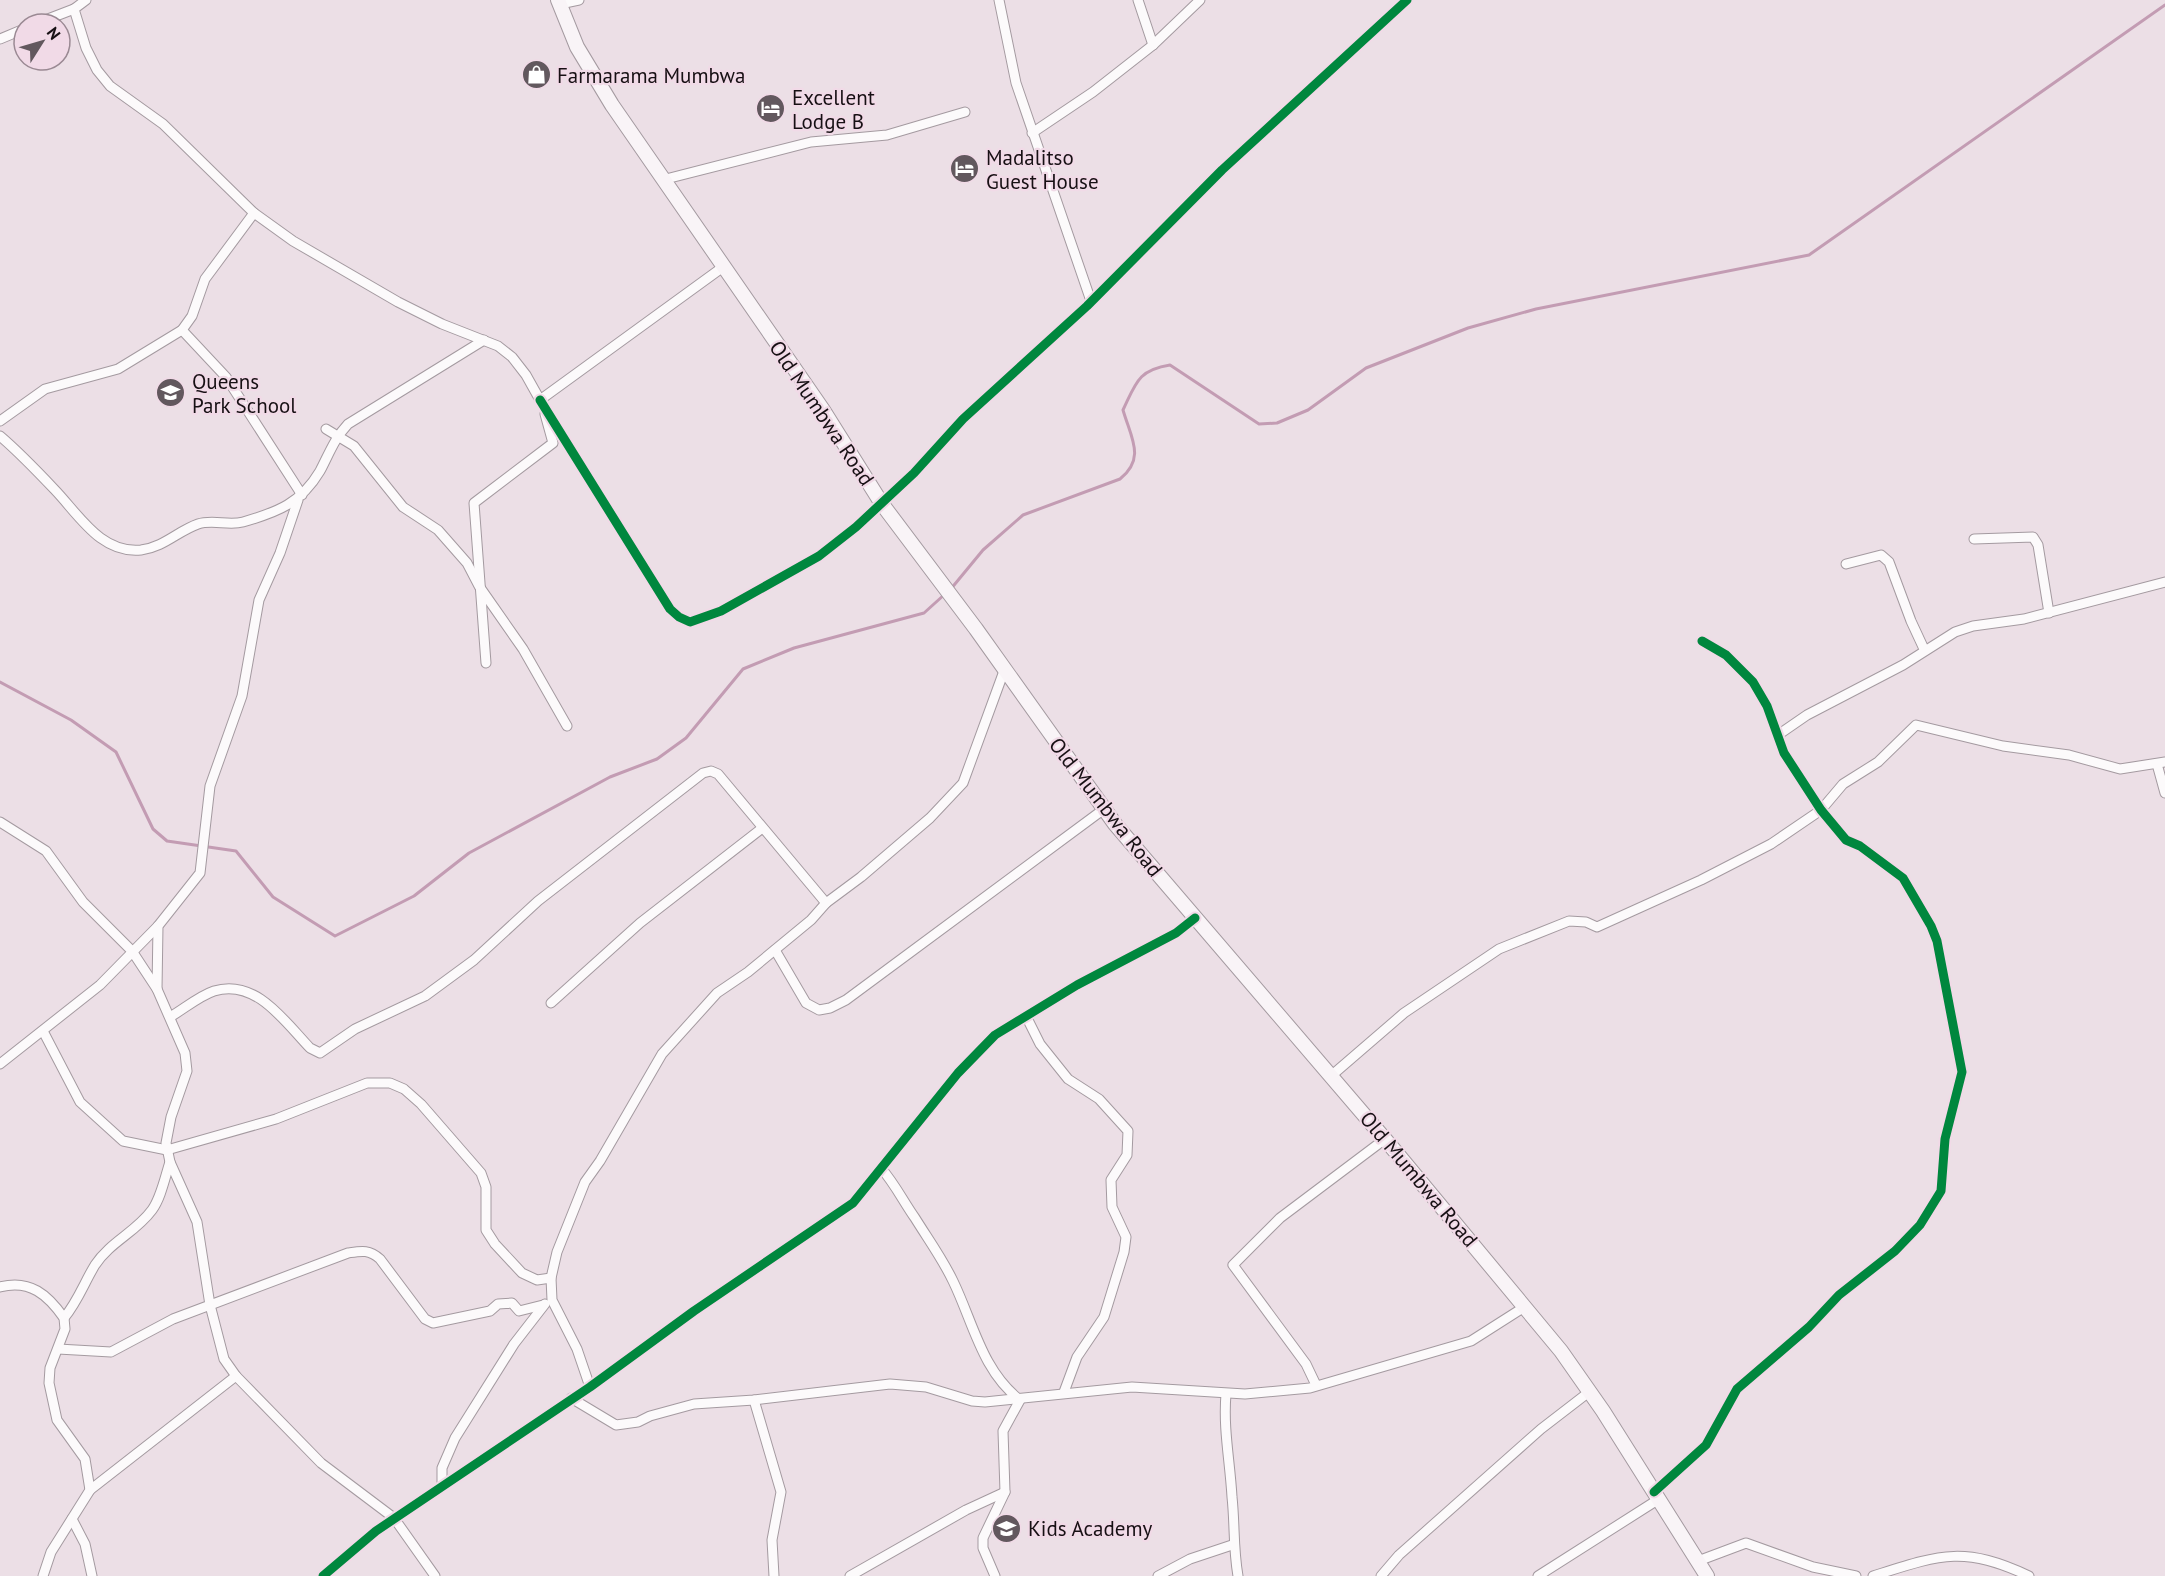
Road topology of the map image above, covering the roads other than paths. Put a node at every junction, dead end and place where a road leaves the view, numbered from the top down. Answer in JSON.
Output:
{"nodes":[{"id":1,"x":86,"y":0,"type":"edge"},
{"id":2,"x":579,"y":0,"type":"edge"},
{"id":3,"x":999,"y":0,"type":"edge"},
{"id":4,"x":1138,"y":0,"type":"edge"},
{"id":5,"x":1200,"y":0,"type":"edge"},
{"id":6,"x":1389,"y":0,"type":"edge"},
{"id":7,"x":1407,"y":0,"type":"edge"},
{"id":8,"x":559,"y":2,"type":"edge"},
{"id":9,"x":74,"y":9,"type":"junction"},
{"id":10,"x":1396,"y":10,"type":"junction"},
{"id":11,"x":66,"y":12,"type":"edge"},
{"id":12,"x":2,"y":39,"type":"edge"},
{"id":13,"x":1153,"y":45,"type":"junction"},
{"id":14,"x":0,"y":49,"type":"edge"},
{"id":15,"x":965,"y":112,"type":"dead end"},
{"id":16,"x":1032,"y":133,"type":"junction"},
{"id":17,"x":662,"y":180,"type":"junction"},
{"id":18,"x":254,"y":213,"type":"junction"},
{"id":19,"x":723,"y":267,"type":"junction"},
{"id":20,"x":1091,"y":301,"type":"junction"},
{"id":21,"x":182,"y":330,"type":"junction"},
{"id":22,"x":484,"y":340,"type":"junction"},
{"id":23,"x":540,"y":400,"type":"junction"},
{"id":24,"x":0,"y":421,"type":"edge"},
{"id":25,"x":326,"y":429,"type":"dead end"},
{"id":26,"x":338,"y":435,"type":"junction"},
{"id":27,"x":0,"y":436,"type":"edge"},
{"id":28,"x":300,"y":498,"type":"junction"},
{"id":29,"x":882,"y":504,"type":"junction"},
{"id":30,"x":1974,"y":539,"type":"dead end"},
{"id":31,"x":1846,"y":564,"type":"dead end"},
{"id":32,"x":2165,"y":582,"type":"edge"},
{"id":33,"x":479,"y":586,"type":"junction"},
{"id":34,"x":2049,"y":613,"type":"junction"},
{"id":35,"x":1701,"y":641,"type":"dead end"},
{"id":36,"x":1924,"y":649,"type":"junction"},
{"id":37,"x":486,"y":663,"type":"dead end"},
{"id":38,"x":1004,"y":671,"type":"junction"},
{"id":39,"x":567,"y":726,"type":"dead end"},
{"id":40,"x":1778,"y":735,"type":"junction"},
{"id":41,"x":2161,"y":763,"type":"edge"},
{"id":42,"x":2165,"y":793,"type":"edge"},
{"id":43,"x":1104,"y":809,"type":"junction"},
{"id":44,"x":1821,"y":810,"type":"junction"},
{"id":45,"x":0,"y":822,"type":"edge"},
{"id":46,"x":761,"y":829,"type":"junction"},
{"id":47,"x":826,"y":903,"type":"junction"},
{"id":48,"x":1195,"y":918,"type":"junction"},
{"id":49,"x":158,"y":926,"type":"junction"},
{"id":50,"x":775,"y":950,"type":"junction"},
{"id":51,"x":132,"y":951,"type":"junction"},
{"id":52,"x":157,"y":988,"type":"junction"},
{"id":53,"x":551,"y":1003,"type":"dead end"},
{"id":54,"x":1026,"y":1016,"type":"junction"},
{"id":55,"x":170,"y":1017,"type":"junction"},
{"id":56,"x":43,"y":1031,"type":"junction"},
{"id":57,"x":0,"y":1064,"type":"edge"},
{"id":58,"x":1331,"y":1076,"type":"junction"},
{"id":59,"x":1385,"y":1138,"type":"junction"},
{"id":60,"x":167,"y":1150,"type":"junction"},
{"id":61,"x":170,"y":1162,"type":"junction"},
{"id":62,"x":881,"y":1168,"type":"junction"},
{"id":63,"x":551,"y":1278,"type":"junction"},
{"id":64,"x":0,"y":1287,"type":"edge"},
{"id":65,"x":548,"y":1302,"type":"junction"},
{"id":66,"x":210,"y":1305,"type":"junction"},
{"id":67,"x":1526,"y":1306,"type":"junction"},
{"id":68,"x":64,"y":1318,"type":"junction"},
{"id":69,"x":58,"y":1349,"type":"junction"},
{"id":70,"x":236,"y":1376,"type":"junction"},
{"id":71,"x":1316,"y":1385,"type":"junction"},
{"id":72,"x":590,"y":1387,"type":"junction"},
{"id":73,"x":1064,"y":1392,"type":"junction"},
{"id":74,"x":1589,"y":1392,"type":"junction"},
{"id":75,"x":1226,"y":1394,"type":"junction"},
{"id":76,"x":571,"y":1398,"type":"junction"},
{"id":77,"x":754,"y":1400,"type":"junction"},
{"id":78,"x":1020,"y":1400,"type":"junction"},
{"id":79,"x":442,"y":1486,"type":"junction"},
{"id":80,"x":90,"y":1490,"type":"junction"},
{"id":81,"x":1005,"y":1492,"type":"junction"},
{"id":82,"x":1656,"y":1495,"type":"junction"},
{"id":83,"x":394,"y":1518,"type":"junction"},
{"id":84,"x":72,"y":1519,"type":"junction"},
{"id":85,"x":1232,"y":1545,"type":"junction"},
{"id":86,"x":1698,"y":1561,"type":"junction"},
{"id":87,"x":43,"y":1576,"type":"edge"},
{"id":88,"x":92,"y":1576,"type":"edge"},
{"id":89,"x":323,"y":1576,"type":"edge"},
{"id":90,"x":435,"y":1576,"type":"edge"},
{"id":91,"x":774,"y":1576,"type":"edge"},
{"id":92,"x":850,"y":1576,"type":"edge"},
{"id":93,"x":994,"y":1576,"type":"edge"},
{"id":94,"x":1158,"y":1576,"type":"edge"},
{"id":95,"x":1238,"y":1576,"type":"edge"},
{"id":96,"x":1381,"y":1576,"type":"edge"},
{"id":97,"x":1538,"y":1576,"type":"edge"},
{"id":98,"x":1707,"y":1576,"type":"edge"},
{"id":99,"x":1856,"y":1576,"type":"edge"},
{"id":100,"x":1873,"y":1576,"type":"edge"},
{"id":101,"x":2029,"y":1576,"type":"edge"}],
"edges":[{"from":1,"to":9,"type":"street"},
{"from":2,"to":8,"type":"street"},
{"from":3,"to":16,"type":"street"},
{"from":4,"to":13,"type":"street"},
{"from":5,"to":13,"type":"street"},
{"from":6,"to":10,"type":"street"},
{"from":7,"to":10,"type":"street"},
{"from":8,"to":17,"type":"main road","name":"Old Mumbwa Road"},
{"from":9,"to":11,"type":"street"},
{"from":9,"to":18,"type":"street"},
{"from":10,"to":20,"type":"street"},
{"from":12,"to":14,"type":"street"},
{"from":13,"to":16,"type":"street"},
{"from":15,"to":17,"type":"street"},
{"from":16,"to":20,"type":"street"},
{"from":17,"to":19,"type":"main road","name":"Old Mumbwa Road"},
{"from":18,"to":21,"type":"street"},
{"from":18,"to":22,"type":"street"},
{"from":19,"to":23,"type":"street"},
{"from":19,"to":29,"type":"main road","name":"Old Mumbwa Road"},
{"from":20,"to":29,"type":"street"},
{"from":21,"to":24,"type":"street"},
{"from":21,"to":28,"type":"street"},
{"from":22,"to":23,"type":"street"},
{"from":22,"to":26,"type":"street"},
{"from":23,"to":29,"type":"street"},
{"from":23,"to":33,"type":"street"},
{"from":25,"to":26,"type":"street"},
{"from":26,"to":28,"type":"street"},
{"from":26,"to":33,"type":"street"},
{"from":27,"to":28,"type":"street"},
{"from":28,"to":49,"type":"street"},
{"from":29,"to":38,"type":"main road","name":"Old Mumbwa Road"},
{"from":30,"to":34,"type":"street"},
{"from":31,"to":36,"type":"street"},
{"from":32,"to":34,"type":"street"},
{"from":33,"to":37,"type":"street"},
{"from":33,"to":39,"type":"street"},
{"from":34,"to":36,"type":"street"},
{"from":35,"to":40,"type":"street"},
{"from":36,"to":40,"type":"street"},
{"from":38,"to":43,"type":"main road","name":"Old Mumbwa Road"},
{"from":38,"to":47,"type":"street"},
{"from":40,"to":44,"type":"street"},
{"from":41,"to":42,"type":"street"},
{"from":41,"to":44,"type":"street"},
{"from":43,"to":48,"type":"main road","name":"Old Mumbwa Road"},
{"from":43,"to":50,"type":"street"},
{"from":44,"to":58,"type":"street"},
{"from":44,"to":82,"type":"street"},
{"from":45,"to":51,"type":"street"},
{"from":46,"to":47,"type":"street"},
{"from":46,"to":53,"type":"street"},
{"from":46,"to":55,"type":"street"},
{"from":47,"to":50,"type":"street"},
{"from":48,"to":54,"type":"street"},
{"from":48,"to":58,"type":"main road","name":"Old Mumbwa Road"},
{"from":49,"to":51,"type":"street"},
{"from":49,"to":52,"type":"street"},
{"from":50,"to":63,"type":"street"},
{"from":51,"to":52,"type":"street"},
{"from":51,"to":56,"type":"street"},
{"from":52,"to":55,"type":"street"},
{"from":54,"to":62,"type":"street"},
{"from":54,"to":73,"type":"street"},
{"from":55,"to":60,"type":"street"},
{"from":56,"to":57,"type":"street"},
{"from":56,"to":60,"type":"street"},
{"from":58,"to":59,"type":"main road","name":"Old Mumbwa Road"},
{"from":59,"to":67,"type":"main road","name":"Old Mumbwa Road"},
{"from":59,"to":71,"type":"street"},
{"from":60,"to":61,"type":"street"},
{"from":60,"to":63,"type":"street"},
{"from":61,"to":66,"type":"street"},
{"from":61,"to":68,"type":"street"},
{"from":62,"to":72,"type":"street"},
{"from":62,"to":78,"type":"street"},
{"from":63,"to":65,"type":"street"},
{"from":64,"to":68,"type":"street"},
{"from":65,"to":66,"type":"street"},
{"from":65,"to":72,"type":"street"},
{"from":65,"to":79,"type":"street"},
{"from":66,"to":69,"type":"street"},
{"from":66,"to":70,"type":"street"},
{"from":67,"to":71,"type":"street"},
{"from":67,"to":74,"type":"main road","name":"Old Mumbwa Road"},
{"from":68,"to":69,"type":"street"},
{"from":69,"to":80,"type":"street"},
{"from":70,"to":80,"type":"street"},
{"from":70,"to":83,"type":"street"},
{"from":71,"to":75,"type":"street"},
{"from":72,"to":76,"type":"street"},
{"from":73,"to":75,"type":"street"},
{"from":73,"to":78,"type":"street"},
{"from":74,"to":82,"type":"main road","name":"Old Mumbwa Road"},
{"from":74,"to":96,"type":"street"},
{"from":75,"to":85,"type":"street"},
{"from":76,"to":77,"type":"street"},
{"from":76,"to":79,"type":"street"},
{"from":77,"to":78,"type":"street"},
{"from":77,"to":91,"type":"street"},
{"from":78,"to":81,"type":"street"},
{"from":79,"to":83,"type":"street"},
{"from":80,"to":84,"type":"street"},
{"from":81,"to":92,"type":"street"},
{"from":81,"to":93,"type":"street"},
{"from":82,"to":86,"type":"main road","name":"Old Mumbwa Road"},
{"from":82,"to":97,"type":"street"},
{"from":83,"to":89,"type":"street"},
{"from":83,"to":90,"type":"street"},
{"from":84,"to":87,"type":"street"},
{"from":84,"to":88,"type":"street"},
{"from":85,"to":94,"type":"street"},
{"from":85,"to":95,"type":"street"},
{"from":86,"to":98,"type":"main road","name":"Old Mumbwa Road"},
{"from":86,"to":99,"type":"street"},
{"from":100,"to":101,"type":"street"}]}
